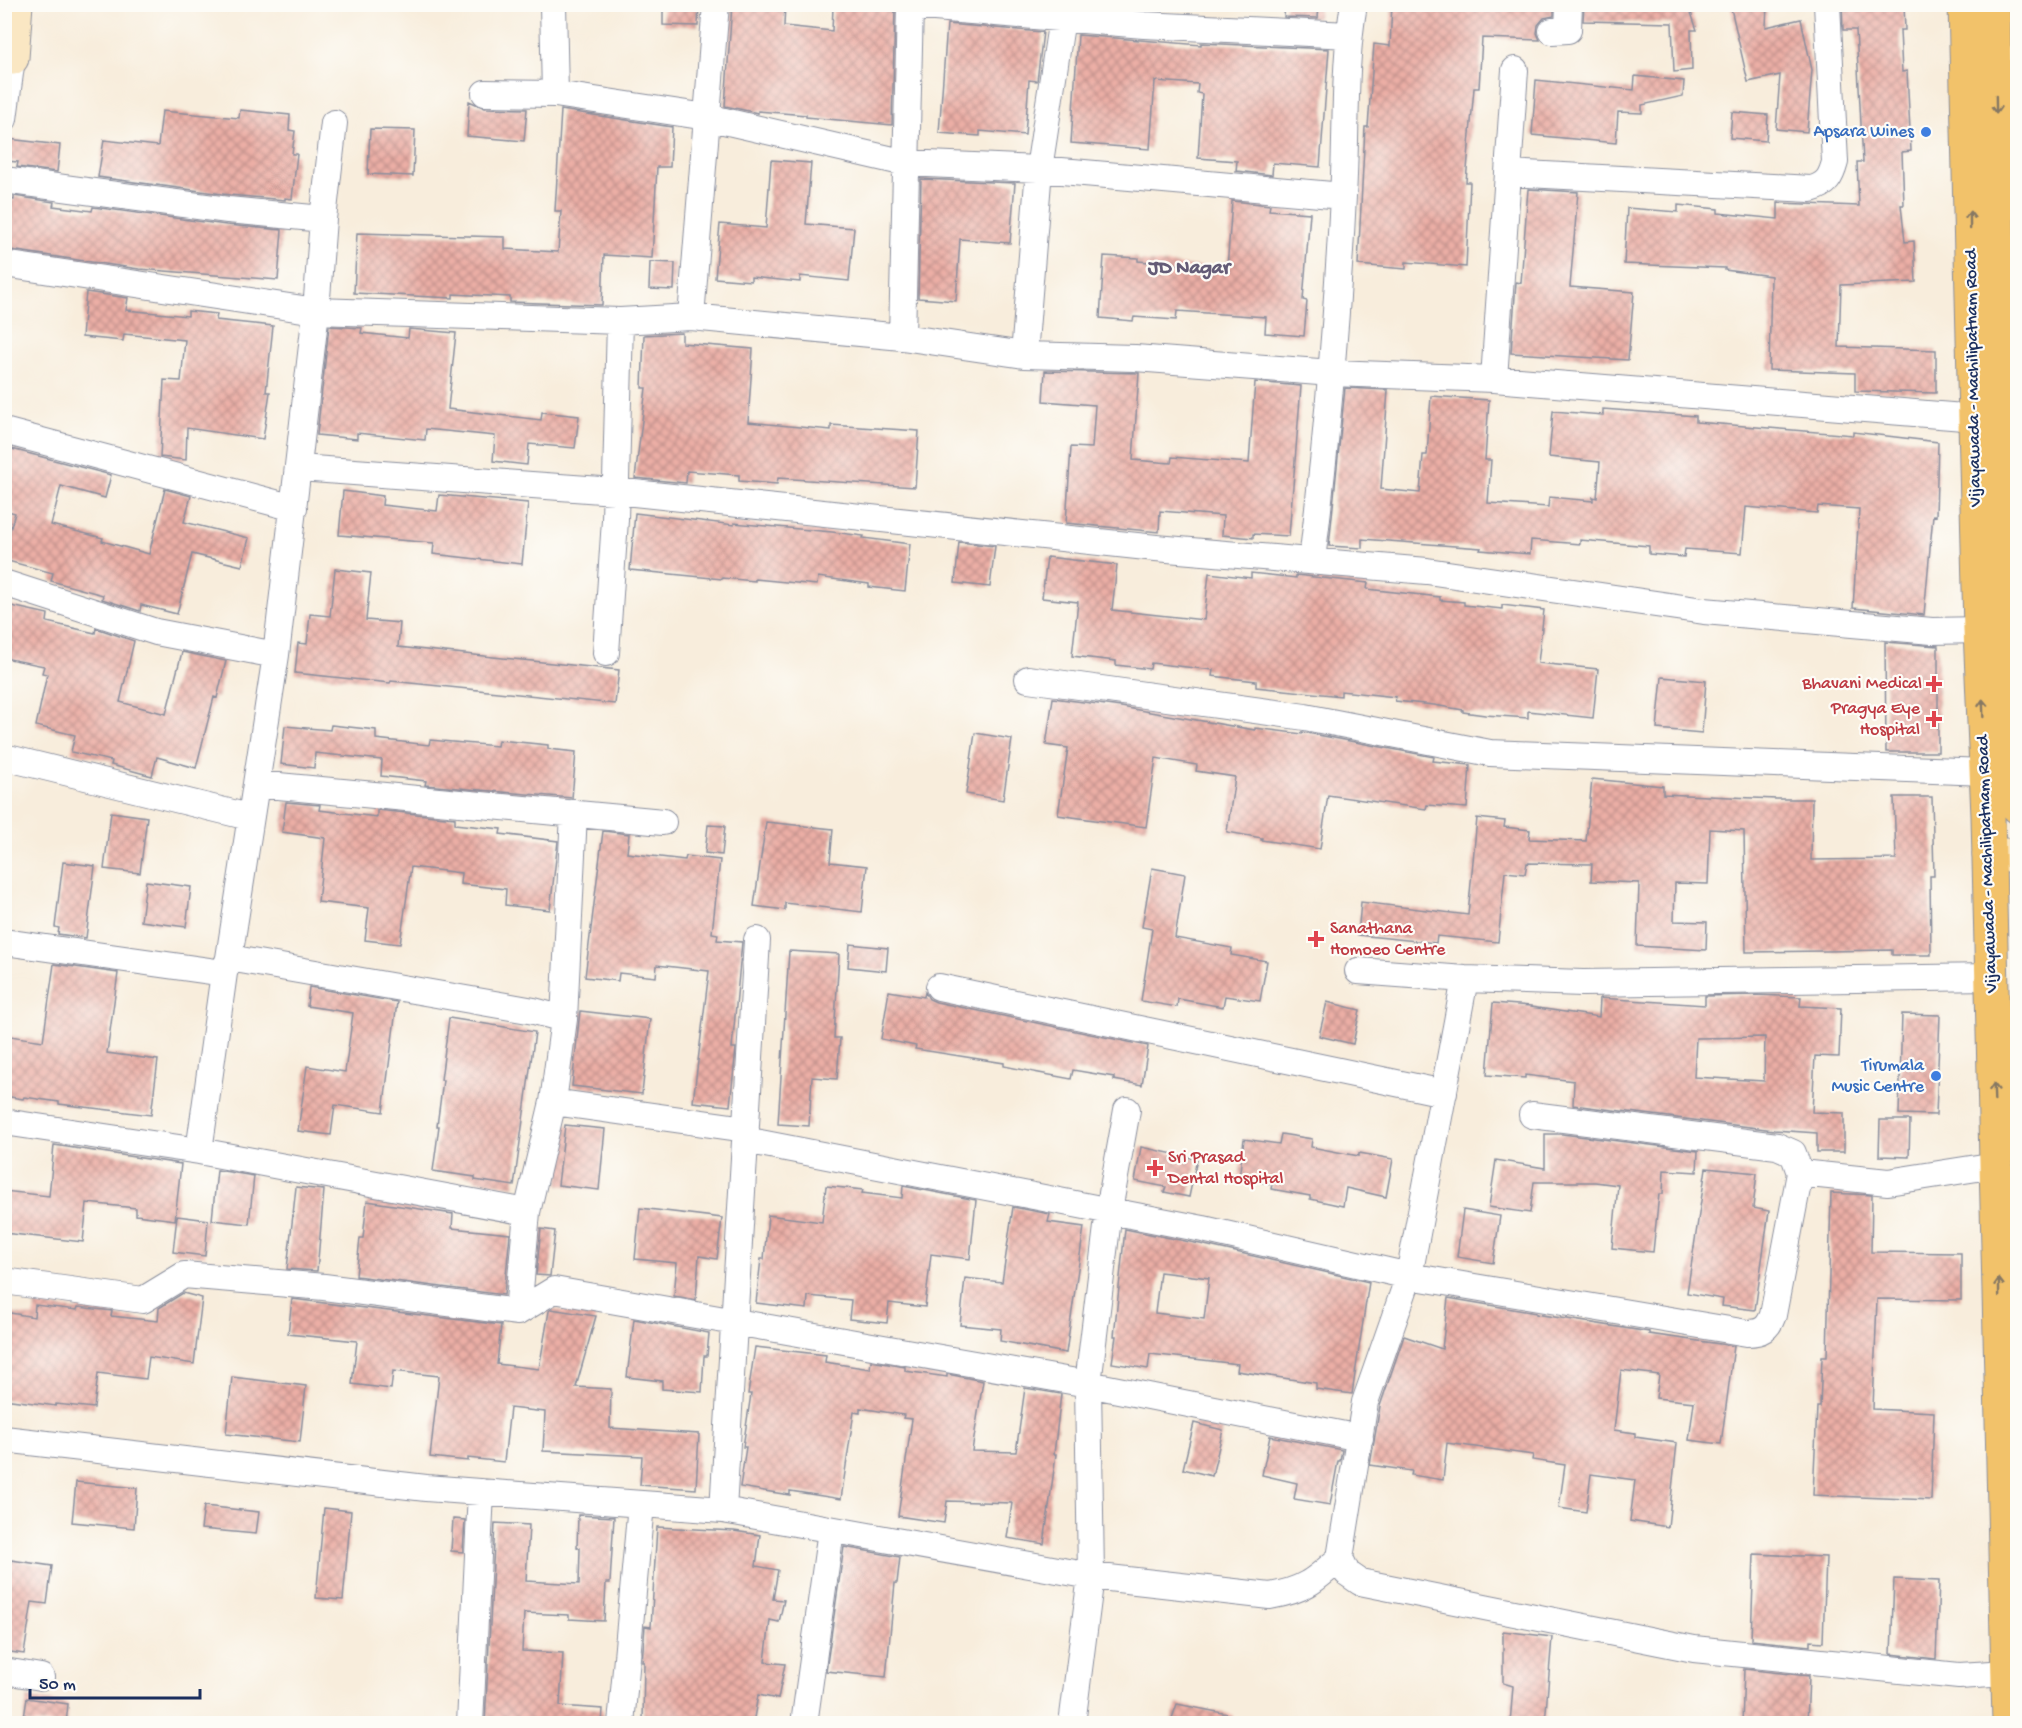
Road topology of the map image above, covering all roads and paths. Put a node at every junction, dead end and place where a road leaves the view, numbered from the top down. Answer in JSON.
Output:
{"nodes":[{"id":1,"x":16,"y":4,"type":"edge"},
{"id":2,"x":553,"y":4,"type":"edge"},
{"id":3,"x":716,"y":4,"type":"edge"},
{"id":4,"x":1354,"y":4,"type":"edge"},
{"id":5,"x":1569,"y":4,"type":"edge"},
{"id":6,"x":1827,"y":4,"type":"edge"},
{"id":7,"x":1965,"y":4,"type":"edge"},
{"id":8,"x":1993,"y":4,"type":"edge"},
{"id":9,"x":1062,"y":18,"type":"junction"},
{"id":10,"x":1552,"y":31,"type":"dead end"},
{"id":11,"x":1349,"y":35,"type":"junction"},
{"id":12,"x":8,"y":57,"type":"edge"},
{"id":13,"x":2006,"y":61,"type":"edge"},
{"id":14,"x":1515,"y":69,"type":"dead end"},
{"id":15,"x":485,"y":93,"type":"dead end"},
{"id":16,"x":555,"y":94,"type":"junction"},
{"id":17,"x":707,"y":117,"type":"junction"},
{"id":18,"x":4,"y":119,"type":"edge"},
{"id":19,"x":334,"y":123,"type":"dead end"},
{"id":20,"x":906,"y":164,"type":"junction"},
{"id":21,"x":1039,"y":169,"type":"junction"},
{"id":22,"x":1508,"y":173,"type":"junction"},
{"id":23,"x":4,"y":180,"type":"edge"},
{"id":24,"x":1343,"y":196,"type":"junction"},
{"id":25,"x":323,"y":219,"type":"junction"},
{"id":26,"x":4,"y":264,"type":"edge"},
{"id":27,"x":2008,"y":277,"type":"edge"},
{"id":28,"x":316,"y":311,"type":"junction"},
{"id":29,"x":691,"y":317,"type":"junction"},
{"id":30,"x":620,"y":321,"type":"junction"},
{"id":31,"x":902,"y":337,"type":"junction"},
{"id":32,"x":1024,"y":355,"type":"junction"},
{"id":33,"x":1332,"y":373,"type":"junction"},
{"id":34,"x":1494,"y":379,"type":"junction"},
{"id":35,"x":1976,"y":418,"type":"junction"},
{"id":36,"x":4,"y":431,"type":"edge"},
{"id":37,"x":299,"y":468,"type":"junction"},
{"id":38,"x":2010,"y":478,"type":"edge"},
{"id":39,"x":615,"y":491,"type":"junction"},
{"id":40,"x":294,"y":508,"type":"junction"},
{"id":41,"x":1312,"y":560,"type":"junction"},
{"id":42,"x":4,"y":584,"type":"edge"},
{"id":43,"x":1980,"y":630,"type":"junction"},
{"id":44,"x":606,"y":653,"type":"dead end"},
{"id":45,"x":276,"y":655,"type":"junction"},
{"id":46,"x":1029,"y":679,"type":"dead end"},
{"id":47,"x":4,"y":757,"type":"edge"},
{"id":48,"x":1985,"y":772,"type":"junction"},
{"id":49,"x":257,"y":784,"type":"junction"},
{"id":50,"x":574,"y":813,"type":"junction"},
{"id":51,"x":2008,"y":815,"type":"edge"},
{"id":52,"x":249,"y":818,"type":"junction"},
{"id":53,"x":663,"y":822,"type":"dead end"},
{"id":54,"x":2003,"y":855,"type":"edge"},
{"id":55,"x":757,"y":940,"type":"dead end"},
{"id":56,"x":4,"y":942,"type":"edge"},
{"id":57,"x":226,"y":965,"type":"junction"},
{"id":58,"x":1358,"y":971,"type":"dead end"},
{"id":59,"x":1991,"y":977,"type":"junction"},
{"id":60,"x":1465,"y":979,"type":"junction"},
{"id":61,"x":939,"y":987,"type":"dead end"},
{"id":62,"x":564,"y":1018,"type":"junction"},
{"id":63,"x":1444,"y":1093,"type":"junction"},
{"id":64,"x":553,"y":1102,"type":"junction"},
{"id":65,"x":1127,"y":1110,"type":"dead end"},
{"id":66,"x":1532,"y":1116,"type":"dead end"},
{"id":67,"x":4,"y":1122,"type":"edge"},
{"id":68,"x":745,"y":1134,"type":"junction"},
{"id":69,"x":199,"y":1150,"type":"junction"},
{"id":70,"x":1996,"y":1165,"type":"junction"},
{"id":71,"x":1800,"y":1173,"type":"junction"},
{"id":72,"x":1109,"y":1210,"type":"junction"},
{"id":73,"x":527,"y":1212,"type":"junction"},
{"id":74,"x":1409,"y":1276,"type":"junction"},
{"id":75,"x":4,"y":1281,"type":"edge"},
{"id":76,"x":518,"y":1312,"type":"junction"},
{"id":77,"x":734,"y":1320,"type":"junction"},
{"id":78,"x":2009,"y":1383,"type":"edge"},
{"id":79,"x":1088,"y":1384,"type":"junction"},
{"id":80,"x":1360,"y":1438,"type":"junction"},
{"id":81,"x":4,"y":1439,"type":"edge"},
{"id":82,"x":481,"y":1492,"type":"junction"},
{"id":83,"x":641,"y":1504,"type":"junction"},
{"id":84,"x":723,"y":1510,"type":"junction"},
{"id":85,"x":831,"y":1530,"type":"junction"},
{"id":86,"x":1340,"y":1558,"type":"junction"},
{"id":87,"x":1091,"y":1576,"type":"junction"},
{"id":88,"x":4,"y":1671,"type":"edge"},
{"id":89,"x":2008,"y":1672,"type":"junction"},
{"id":90,"x":41,"y":1677,"type":"dead end"},
{"id":91,"x":470,"y":1724,"type":"edge"},
{"id":92,"x":621,"y":1724,"type":"edge"},
{"id":93,"x":804,"y":1724,"type":"edge"},
{"id":94,"x":1072,"y":1724,"type":"edge"},
{"id":95,"x":2009,"y":1724,"type":"edge"}],
"edges":[{"from":1,"to":12,"type":"street"},
{"from":2,"to":16,"type":"street"},
{"from":3,"to":17,"type":"street"},
{"from":4,"to":11,"type":"street"},
{"from":5,"to":10,"type":"street"},
{"from":6,"to":22,"type":"street"},
{"from":35,"to":7,"type":"highway","name":"Vijayawada - Machilipatnam Road","one_way":true},
{"from":8,"to":13,"type":"highway","name":"Vijayawada - Machilipatnam Road"},
{"from":9,"to":11,"type":"street"},
{"from":9,"to":20,"type":"street"},
{"from":9,"to":21,"type":"street"},
{"from":11,"to":24,"type":"street"},
{"from":12,"to":18,"type":"street"},
{"from":13,"to":27,"type":"highway","name":"Vijayawada - Machilipatnam Road","one_way":true},
{"from":14,"to":22,"type":"street"},
{"from":15,"to":16,"type":"street"},
{"from":16,"to":17,"type":"street"},
{"from":17,"to":20,"type":"street"},
{"from":17,"to":29,"type":"street"},
{"from":19,"to":25,"type":"street"},
{"from":20,"to":21,"type":"street"},
{"from":20,"to":31,"type":"street"},
{"from":21,"to":24,"type":"street"},
{"from":21,"to":32,"type":"street"},
{"from":22,"to":34,"type":"street"},
{"from":23,"to":25,"type":"street"},
{"from":24,"to":33,"type":"street"},
{"from":25,"to":28,"type":"street"},
{"from":26,"to":28,"type":"street"},
{"from":27,"to":38,"type":"highway","name":"Vijayawada - Machilipatnam Road"},
{"from":28,"to":30,"type":"street"},
{"from":28,"to":37,"type":"street"},
{"from":29,"to":30,"type":"street"},
{"from":29,"to":31,"type":"street"},
{"from":30,"to":39,"type":"street"},
{"from":31,"to":32,"type":"street"},
{"from":32,"to":33,"type":"street"},
{"from":33,"to":34,"type":"street"},
{"from":33,"to":41,"type":"street"},
{"from":34,"to":35,"type":"street"},
{"from":35,"to":43,"type":"highway","name":"Vijayawada - Machilipatnam Road"},
{"from":36,"to":40,"type":"street"},
{"from":37,"to":39,"type":"street"},
{"from":37,"to":40,"type":"street"},
{"from":38,"to":51,"type":"highway","name":"Vijayawada - Machilipatnam Road"},
{"from":39,"to":41,"type":"street"},
{"from":39,"to":44,"type":"street"},
{"from":40,"to":45,"type":"street"},
{"from":41,"to":43,"type":"street"},
{"from":42,"to":45,"type":"street"},
{"from":48,"to":43,"type":"highway","name":"Vijayawada - Machilipatnam Road","one_way":true},
{"from":45,"to":49,"type":"street"},
{"from":46,"to":48,"type":"street"},
{"from":47,"to":52,"type":"street"},
{"from":48,"to":51,"type":"highway","name":"Vijayawada - Machilipatnam Road"},
{"from":49,"to":50,"type":"street"},
{"from":49,"to":52,"type":"street"},
{"from":50,"to":53,"type":"street"},
{"from":50,"to":62,"type":"street"},
{"from":51,"to":54,"type":"highway","name":"Vijayawada - Machilipatnam Road"},
{"from":52,"to":57,"type":"street"},
{"from":54,"to":59,"type":"highway","name":"Vijayawada - Machilipatnam Road"},
{"from":55,"to":68,"type":"street"},
{"from":56,"to":57,"type":"street"},
{"from":57,"to":62,"type":"street"},
{"from":57,"to":69,"type":"street"},
{"from":58,"to":60,"type":"street"},
{"from":59,"to":60,"type":"street"},
{"from":70,"to":59,"type":"highway","name":"Vijayawada - Machilipatnam Road","one_way":true},
{"from":60,"to":63,"type":"street"},
{"from":61,"to":63,"type":"street"},
{"from":62,"to":64,"type":"street"},
{"from":63,"to":74,"type":"street"},
{"from":64,"to":68,"type":"street"},
{"from":64,"to":73,"type":"street"},
{"from":65,"to":72,"type":"street"},
{"from":66,"to":71,"type":"street"},
{"from":67,"to":69,"type":"street"},
{"from":68,"to":72,"type":"street"},
{"from":68,"to":77,"type":"street"},
{"from":69,"to":73,"type":"street"},
{"from":70,"to":71,"type":"street"},
{"from":78,"to":70,"type":"highway","name":"Vijayawada - Machilipatnam Road","one_way":true},
{"from":71,"to":74,"type":"street"},
{"from":72,"to":74,"type":"street"},
{"from":72,"to":79,"type":"street"},
{"from":73,"to":76,"type":"street"},
{"from":74,"to":80,"type":"street"},
{"from":75,"to":76,"type":"street"},
{"from":76,"to":77,"type":"street"},
{"from":77,"to":79,"type":"street"},
{"from":77,"to":84,"type":"street"},
{"from":78,"to":89,"type":"highway","name":"Vijayawada - Machilipatnam Road"},
{"from":79,"to":80,"type":"street"},
{"from":79,"to":87,"type":"street"},
{"from":80,"to":86,"type":"street"},
{"from":81,"to":82,"type":"street"},
{"from":82,"to":83,"type":"street"},
{"from":82,"to":91,"type":"street"},
{"from":83,"to":84,"type":"street"},
{"from":83,"to":92,"type":"street"},
{"from":84,"to":85,"type":"street"},
{"from":85,"to":87,"type":"street"},
{"from":85,"to":93,"type":"street"},
{"from":86,"to":87,"type":"street"},
{"from":86,"to":89,"type":"street"},
{"from":87,"to":94,"type":"street"},
{"from":88,"to":90,"type":"street"},
{"from":89,"to":95,"type":"highway","name":"Vijayawada - Machilipatnam Road"}]}
